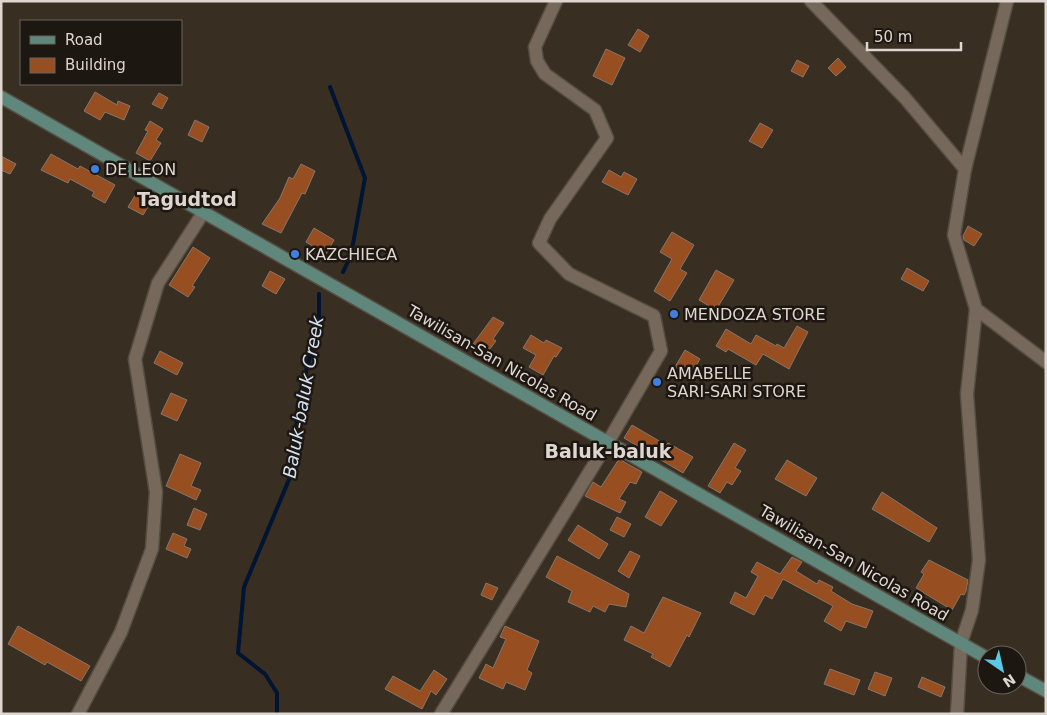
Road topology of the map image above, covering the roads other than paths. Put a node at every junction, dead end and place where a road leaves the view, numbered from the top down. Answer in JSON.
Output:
{"nodes":[{"id":1,"x":556,"y":1,"type":"edge"},
{"id":2,"x":811,"y":1,"type":"edge"},
{"id":3,"x":1007,"y":1,"type":"edge"},
{"id":4,"x":1,"y":97,"type":"edge"},
{"id":5,"x":965,"y":169,"type":"junction"},
{"id":6,"x":203,"y":213,"type":"junction"},
{"id":7,"x":976,"y":309,"type":"junction"},
{"id":8,"x":1046,"y":362,"type":"edge"},
{"id":9,"x":608,"y":442,"type":"junction"},
{"id":10,"x":961,"y":643,"type":"junction"},
{"id":11,"x":977,"y":652,"type":"edge"},
{"id":12,"x":1027,"y":681,"type":"edge"},
{"id":13,"x":1046,"y":691,"type":"edge"},
{"id":14,"x":78,"y":714,"type":"edge"},
{"id":15,"x":441,"y":714,"type":"edge"},
{"id":16,"x":957,"y":714,"type":"edge"}],
"edges":[{"from":1,"to":9,"type":"street"},
{"from":2,"to":5,"type":"street"},
{"from":3,"to":5,"type":"street"},
{"from":4,"to":6,"type":"main road","name":"Tawilisan-San Nicolas Road"},
{"from":5,"to":7,"type":"street"},
{"from":6,"to":9,"type":"main road","name":"Tawilisan-San Nicolas Road"},
{"from":6,"to":14,"type":"street"},
{"from":7,"to":8,"type":"street"},
{"from":7,"to":10,"type":"street"},
{"from":9,"to":10,"type":"main road","name":"Tawilisan-San Nicolas Road"},
{"from":9,"to":15,"type":"street"},
{"from":10,"to":11,"type":"main road","name":"Tawilisan-San Nicolas Road"},
{"from":10,"to":16,"type":"street"},
{"from":12,"to":13,"type":"main road"}]}
